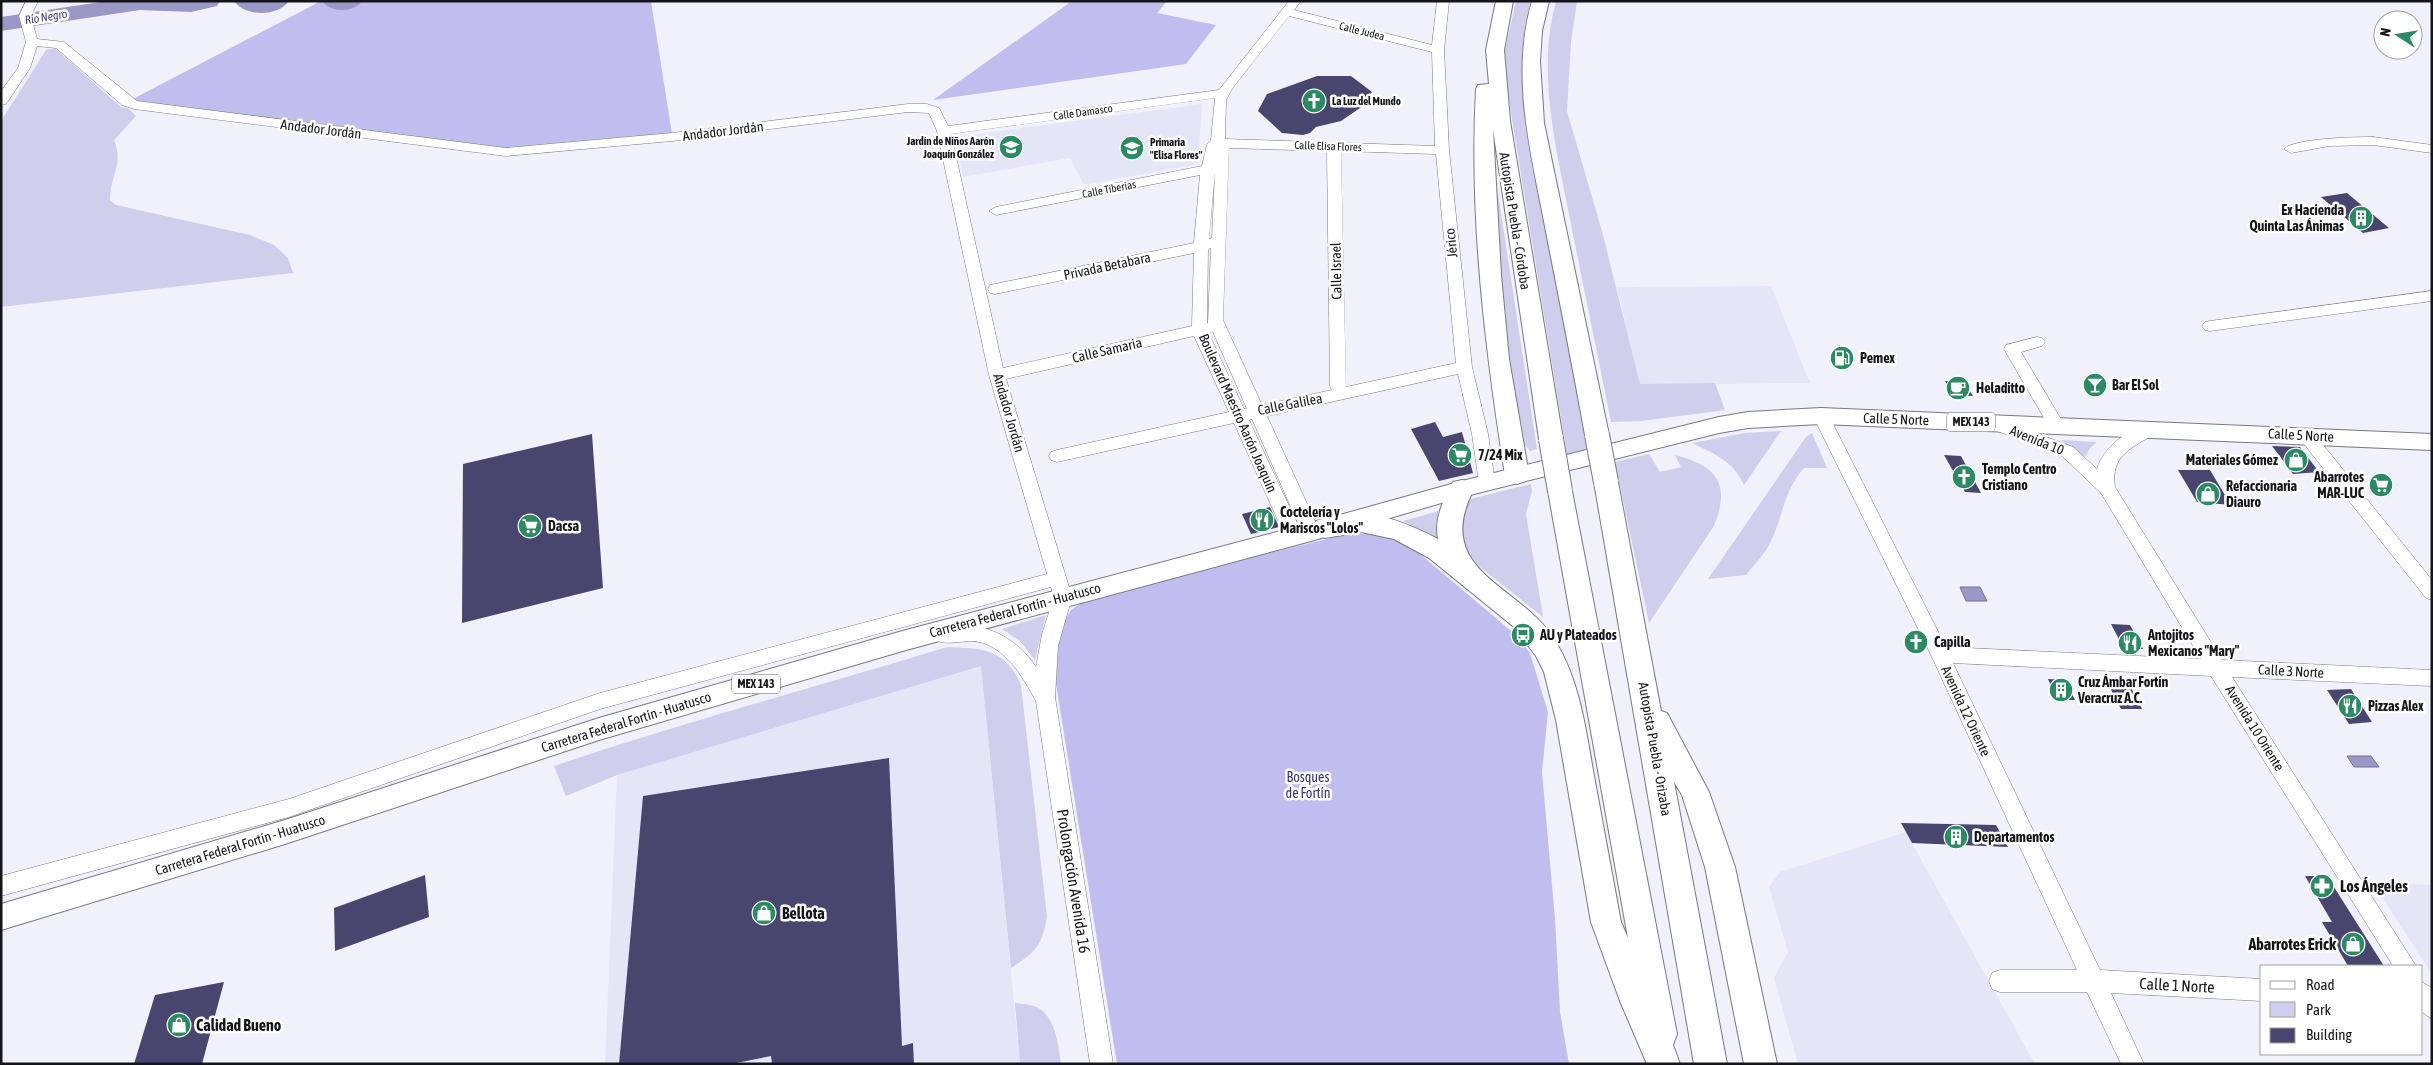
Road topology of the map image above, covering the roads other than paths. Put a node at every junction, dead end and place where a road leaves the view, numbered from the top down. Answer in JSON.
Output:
{"nodes":[{"id":1,"x":32,"y":1,"type":"edge"},
{"id":2,"x":1294,"y":1,"type":"edge"},
{"id":3,"x":1443,"y":1,"type":"edge"},
{"id":4,"x":1505,"y":1,"type":"edge"},
{"id":5,"x":1541,"y":1,"type":"edge"},
{"id":6,"x":1286,"y":12,"type":"junction"},
{"id":7,"x":32,"y":42,"type":"junction"},
{"id":8,"x":1438,"y":50,"type":"junction"},
{"id":9,"x":1495,"y":50,"type":"junction"},
{"id":10,"x":1222,"y":93,"type":"junction"},
{"id":11,"x":1,"y":101,"type":"edge"},
{"id":12,"x":944,"y":131,"type":"junction"},
{"id":13,"x":1218,"y":142,"type":"junction"},
{"id":14,"x":1334,"y":146,"type":"junction"},
{"id":15,"x":2290,"y":149,"type":"dead end"},
{"id":16,"x":2432,"y":149,"type":"edge"},
{"id":17,"x":1442,"y":150,"type":"junction"},
{"id":18,"x":1215,"y":168,"type":"junction"},
{"id":19,"x":996,"y":211,"type":"dead end"},
{"id":20,"x":1219,"y":241,"type":"junction"},
{"id":21,"x":1202,"y":244,"type":"junction"},
{"id":22,"x":995,"y":288,"type":"dead end"},
{"id":23,"x":2432,"y":296,"type":"edge"},
{"id":24,"x":1217,"y":326,"type":"junction"},
{"id":25,"x":2210,"y":326,"type":"dead end"},
{"id":26,"x":1200,"y":329,"type":"junction"},
{"id":27,"x":2037,"y":342,"type":"dead end"},
{"id":28,"x":1464,"y":366,"type":"junction"},
{"id":29,"x":997,"y":375,"type":"junction"},
{"id":30,"x":1342,"y":394,"type":"junction"},
{"id":31,"x":1256,"y":411,"type":"junction"},
{"id":32,"x":1240,"y":415,"type":"junction"},
{"id":33,"x":1821,"y":416,"type":"junction"},
{"id":34,"x":1992,"y":423,"type":"junction"},
{"id":35,"x":2057,"y":426,"type":"junction"},
{"id":36,"x":2150,"y":429,"type":"junction"},
{"id":37,"x":2306,"y":435,"type":"junction"},
{"id":38,"x":2432,"y":442,"type":"edge"},
{"id":39,"x":1057,"y":456,"type":"dead end"},
{"id":40,"x":1517,"y":475,"type":"junction"},
{"id":41,"x":1487,"y":483,"type":"junction"},
{"id":42,"x":2106,"y":488,"type":"junction"},
{"id":43,"x":1462,"y":489,"type":"junction"},
{"id":44,"x":1310,"y":532,"type":"junction"},
{"id":45,"x":1466,"y":572,"type":"junction"},
{"id":46,"x":1060,"y":587,"type":"junction"},
{"id":47,"x":2432,"y":593,"type":"edge"},
{"id":48,"x":906,"y":640,"type":"junction"},
{"id":49,"x":1940,"y":655,"type":"junction"},
{"id":50,"x":2216,"y":667,"type":"junction"},
{"id":51,"x":2432,"y":678,"type":"edge"},
{"id":52,"x":1045,"y":698,"type":"junction"},
{"id":53,"x":1647,"y":703,"type":"junction"},
{"id":54,"x":1,"y":886,"type":"edge"},
{"id":55,"x":1,"y":917,"type":"edge"},
{"id":56,"x":2404,"y":965,"type":"edge"},
{"id":57,"x":2093,"y":981,"type":"junction"},
{"id":58,"x":2000,"y":982,"type":"dead end"},
{"id":59,"x":2260,"y":990,"type":"edge"},
{"id":60,"x":1102,"y":1064,"type":"edge"},
{"id":61,"x":1666,"y":1064,"type":"edge"},
{"id":62,"x":1711,"y":1064,"type":"edge"},
{"id":63,"x":1761,"y":1064,"type":"edge"},
{"id":64,"x":2132,"y":1064,"type":"edge"}],
"edges":[{"from":1,"to":7,"type":"street"},
{"from":2,"to":6,"type":"street"},
{"from":3,"to":8,"type":"street","name":"Jérico"},
{"from":4,"to":9,"type":"highway","name":"Autopista Puebla - Córdoba"},
{"from":5,"to":53,"type":"highway","name":"Autopista Puebla - Orizaba","bridge":true},
{"from":6,"to":8,"type":"street","name":"Calle Judea"},
{"from":6,"to":10,"type":"street"},
{"from":7,"to":11,"type":"street"},
{"from":7,"to":12,"type":"street","name":"Andador Jordán"},
{"from":8,"to":17,"type":"street","name":"Jérico"},
{"from":9,"to":40,"type":"highway"},
{"from":9,"to":61,"type":"highway","name":"Autopista Puebla - Córdoba","bridge":true},
{"from":10,"to":12,"type":"street","name":"Calle Damasco"},
{"from":10,"to":13,"type":"street","name":"Boulevard Maestro Aarón Joaquín"},
{"from":12,"to":29,"type":"street","name":"Andador Jordán"},
{"from":13,"to":14,"type":"street","name":"Calle Elisa Flores"},
{"from":13,"to":18,"type":"street","name":"Boulevard Maestro Aarón Joaquín"},
{"from":14,"to":17,"type":"street","name":"Calle Elisa Flores"},
{"from":14,"to":30,"type":"street","name":"Calle Israel"},
{"from":15,"to":16,"type":"street"},
{"from":17,"to":28,"type":"street","name":"Jérico"},
{"from":18,"to":19,"type":"street","name":"Calle Tiberias"},
{"from":18,"to":20,"type":"street","name":"Boulevard Maestro Aarón Joaquín"},
{"from":18,"to":21,"type":"street","name":"Boulevard Maestro Aarón Joaquín"},
{"from":20,"to":21,"type":"street","name":"Privada Betabara"},
{"from":20,"to":24,"type":"street","name":"Boulevard Maestro Aarón Joaquín"},
{"from":21,"to":22,"type":"street","name":"Privada Betabara"},
{"from":21,"to":26,"type":"street","name":"Boulevard Maestro Aarón Joaquín"},
{"from":23,"to":25,"type":"street"},
{"from":24,"to":26,"type":"street","name":"Calle Samaria"},
{"from":24,"to":31,"type":"street","name":"Boulevard Maestro Aarón Joaquín"},
{"from":26,"to":29,"type":"street","name":"Calle Samaria"},
{"from":26,"to":32,"type":"street","name":"Boulevard Maestro Aarón Joaquín"},
{"from":27,"to":35,"type":"street"},
{"from":28,"to":30,"type":"street","name":"Calle Galilea"},
{"from":28,"to":41,"type":"street","name":"Jérico"},
{"from":29,"to":46,"type":"street","name":"Andador Jordán"},
{"from":30,"to":31,"type":"street","name":"Calle Galilea"},
{"from":31,"to":32,"type":"street","name":"Calle Galilea"},
{"from":31,"to":44,"type":"street","name":"Boulevard Maestro Aarón Joaquín"},
{"from":32,"to":39,"type":"street","name":"Calle Galilea"},
{"from":32,"to":44,"type":"street","name":"Boulevard Maestro Aarón Joaquín"},
{"from":33,"to":34,"type":"main road","name":"Calle 5 Norte","number":"MEX 143"},
{"from":33,"to":40,"type":"main road","name":"Calle 5 Norte","number":"MEX 143"},
{"from":33,"to":49,"type":"street","name":"Avenida 12 Oriente"},
{"from":34,"to":35,"type":"main road","name":"Calle 5 Norte","number":"MEX 143"},
{"from":34,"to":42,"type":"street","name":"Avenida 10"},
{"from":35,"to":36,"type":"main road","name":"Calle 5 Norte","number":"MEX 143"},
{"from":36,"to":37,"type":"main road","name":"Calle 5 Norte","number":"MEX 143"},
{"from":36,"to":42,"type":"street"},
{"from":37,"to":38,"type":"main road","name":"Calle 5 Norte","number":"MEX 143"},
{"from":37,"to":47,"type":"street"},
{"from":40,"to":41,"type":"main road","name":"Carretera Federal Fortín - Huatusco","number":"MEX 143"},
{"from":41,"to":43,"type":"main road","name":"Carretera Federal Fortín - Huatusco","number":"MEX 143"},
{"from":42,"to":50,"type":"street","name":"Avenida 10 Oriente"},
{"from":43,"to":44,"type":"main road","name":"Carretera Federal Fortín - Huatusco","number":"MEX 143"},
{"from":43,"to":45,"type":"highway"},
{"from":44,"to":45,"type":"highway"},
{"from":44,"to":46,"type":"main road","name":"Carretera Federal Fortín - Huatusco","number":"MEX 143"},
{"from":45,"to":61,"type":"highway"},
{"from":46,"to":48,"type":"main road","name":"Carretera Federal Fortín - Huatusco","number":"MEX 143"},
{"from":46,"to":52,"type":"street","name":"Prolongación Avenida 16"},
{"from":46,"to":54,"type":"street"},
{"from":48,"to":52,"type":"street"},
{"from":48,"to":55,"type":"main road","name":"Carretera Federal Fortín - Huatusco","number":"MEX 143"},
{"from":49,"to":50,"type":"street","name":"Calle 3 Norte"},
{"from":49,"to":57,"type":"street","name":"Avenida 12 Oriente"},
{"from":50,"to":51,"type":"street","name":"Calle 3 Norte"},
{"from":50,"to":56,"type":"street","name":"Avenida 10 Oriente"},
{"from":52,"to":60,"type":"street","name":"Prolongación Avenida 16"},
{"from":53,"to":62,"type":"highway","name":"Autopista Puebla - Orizaba"},
{"from":53,"to":63,"type":"highway"},
{"from":57,"to":58,"type":"street","name":"Calle 1 Norte"},
{"from":57,"to":59,"type":"street","name":"Calle 1 Norte"},
{"from":57,"to":64,"type":"street","name":"Avenida 12 Oriente"}]}
